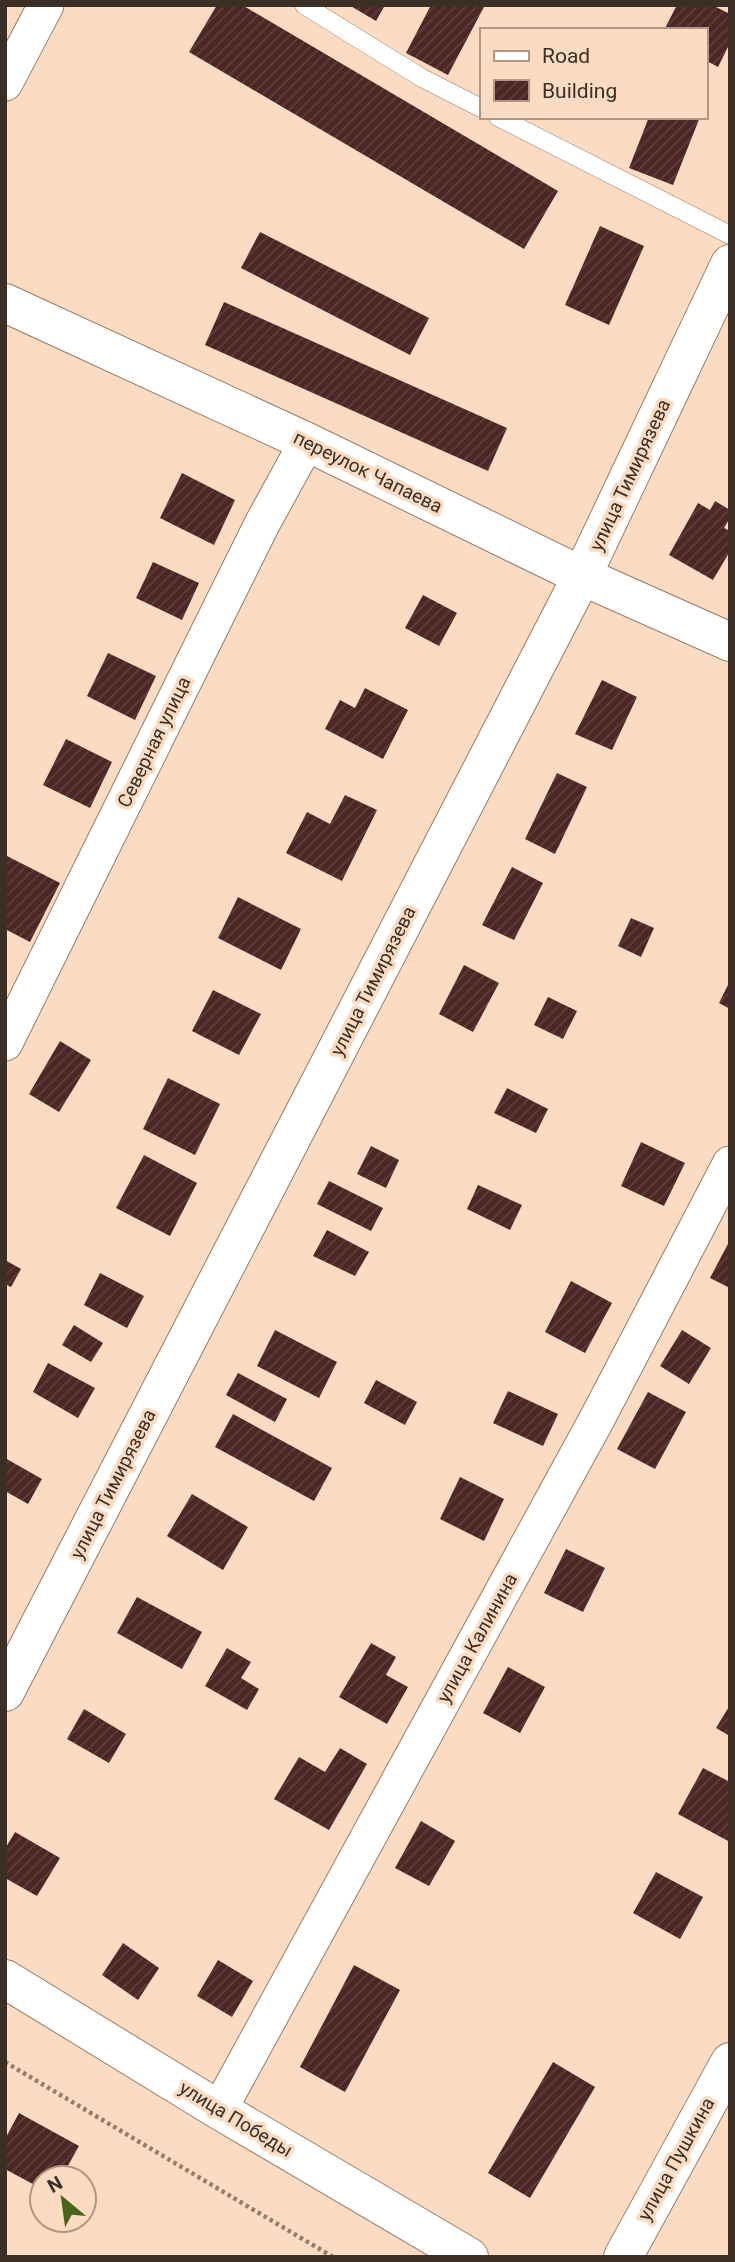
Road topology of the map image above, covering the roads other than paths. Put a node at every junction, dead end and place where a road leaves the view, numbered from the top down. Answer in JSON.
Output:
{"nodes":[{"id":1,"x":46,"y":5,"type":"edge"},
{"id":2,"x":304,"y":5,"type":"edge"},
{"id":3,"x":5,"y":83,"type":"edge"},
{"id":4,"x":480,"y":107,"type":"edge"},
{"id":5,"x":502,"y":119,"type":"edge"},
{"id":6,"x":730,"y":236,"type":"edge"},
{"id":7,"x":730,"y":264,"type":"edge"},
{"id":8,"x":5,"y":303,"type":"edge"},
{"id":9,"x":307,"y":442,"type":"junction"},
{"id":10,"x":582,"y":576,"type":"junction"},
{"id":11,"x":730,"y":642,"type":"edge"},
{"id":12,"x":5,"y":1043,"type":"edge"},
{"id":13,"x":730,"y":1164,"type":"edge"},
{"id":14,"x":5,"y":1692,"type":"edge"},
{"id":15,"x":5,"y":1979,"type":"edge"},
{"id":16,"x":730,"y":2062,"type":"edge"},
{"id":17,"x":219,"y":2110,"type":"junction"},
{"id":18,"x":469,"y":2257,"type":"edge"},
{"id":19,"x":623,"y":2257,"type":"edge"}],
"edges":[{"from":1,"to":3,"type":"street"},
{"from":2,"to":4,"type":"lane"},
{"from":5,"to":6,"type":"lane"},
{"from":7,"to":10,"type":"street","name":"улица Тимирязева"},
{"from":8,"to":9,"type":"street","name":"переулок Чапаева"},
{"from":9,"to":10,"type":"street","name":"переулок Чапаева"},
{"from":9,"to":12,"type":"street","name":"Северная улица"},
{"from":10,"to":11,"type":"street","name":"переулок Чапаева"},
{"from":10,"to":14,"type":"street","name":"улица Тимирязева"},
{"from":13,"to":17,"type":"street","name":"улица Калинина"},
{"from":15,"to":17,"type":"street","name":"улица Победы"},
{"from":16,"to":19,"type":"street","name":"улица Пушкина"},
{"from":17,"to":18,"type":"street","name":"улица Победы"}]}
